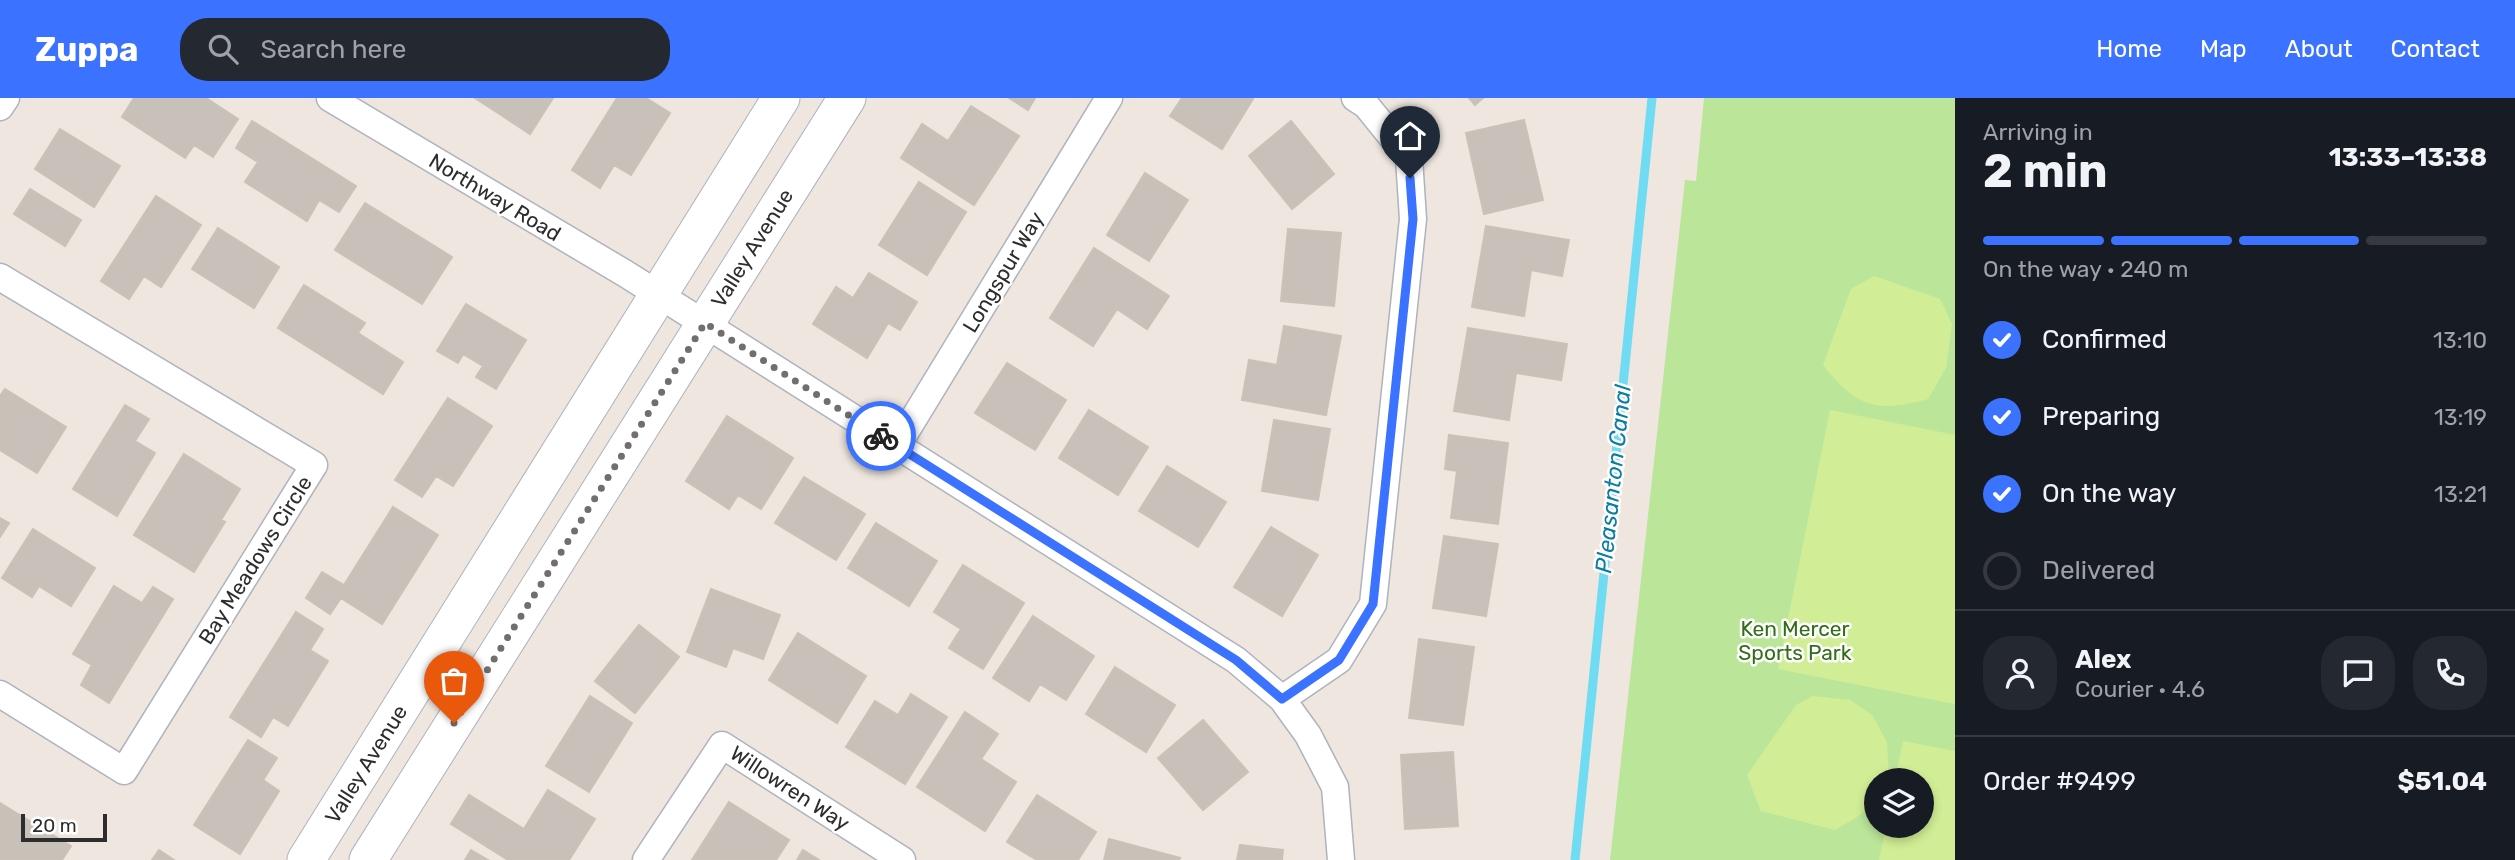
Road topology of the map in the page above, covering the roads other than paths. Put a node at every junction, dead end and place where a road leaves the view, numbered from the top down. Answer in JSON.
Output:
{"nodes":[{"id":1,"x":6,"y":98,"type":"edge"},
{"id":2,"x":330,"y":98,"type":"edge"},
{"id":3,"x":781,"y":98,"type":"edge"},
{"id":4,"x":846,"y":98,"type":"edge"},
{"id":5,"x":1109,"y":98,"type":"edge"},
{"id":6,"x":1355,"y":98,"type":"edge"},
{"id":7,"x":0,"y":107,"type":"edge"},
{"id":8,"x":0,"y":277,"type":"edge"},
{"id":9,"x":659,"y":295,"type":"junction"},
{"id":10,"x":705,"y":323,"type":"junction"},
{"id":11,"x":897,"y":446,"type":"junction"},
{"id":12,"x":0,"y":694,"type":"edge"},
{"id":13,"x":1282,"y":699,"type":"junction"},
{"id":14,"x":306,"y":860,"type":"edge"},
{"id":15,"x":368,"y":860,"type":"edge"},
{"id":16,"x":646,"y":860,"type":"edge"},
{"id":17,"x":902,"y":860,"type":"edge"},
{"id":18,"x":1341,"y":860,"type":"edge"}],
"edges":[{"from":1,"to":7,"type":"street"},
{"from":2,"to":9,"type":"street","name":"Northway Road"},
{"from":3,"to":9,"type":"main road","name":"Valley Avenue"},
{"from":4,"to":10,"type":"main road","name":"Valley Avenue"},
{"from":5,"to":11,"type":"street","name":"Longspur Way"},
{"from":6,"to":13,"type":"street"},
{"from":8,"to":12,"type":"street","name":"Bay Meadows Circle"},
{"from":9,"to":10,"type":"street","name":"Northway Road"},
{"from":9,"to":14,"type":"main road","name":"Valley Avenue"},
{"from":10,"to":11,"type":"street","name":"Northway Road"},
{"from":10,"to":15,"type":"main road","name":"Valley Avenue"},
{"from":11,"to":13,"type":"street","name":"Northway Road"},
{"from":13,"to":18,"type":"street","name":"Northway Road"},
{"from":16,"to":17,"type":"street","name":"Willowren Way"}]}
